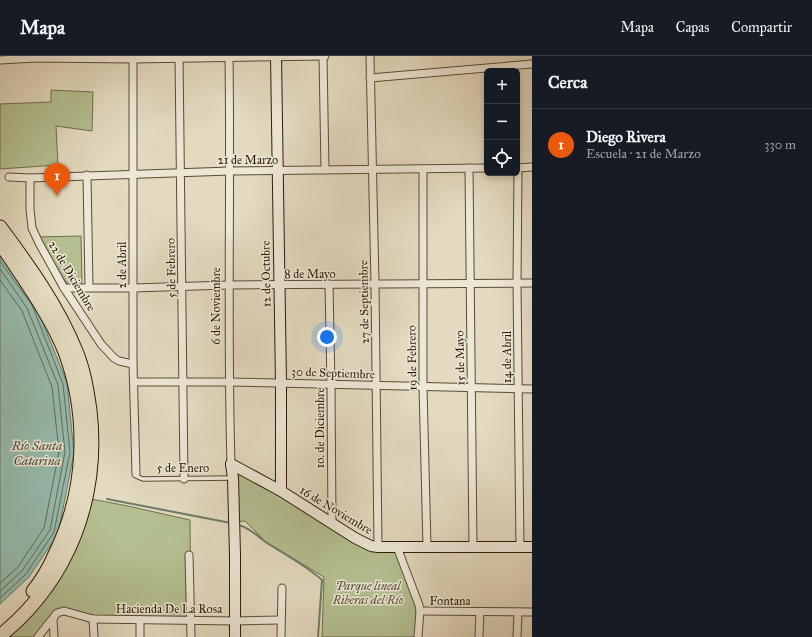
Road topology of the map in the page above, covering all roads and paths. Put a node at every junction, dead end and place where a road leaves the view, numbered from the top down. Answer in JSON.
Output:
{"nodes":[{"id":1,"x":229,"y":56,"type":"edge"},
{"id":2,"x":276,"y":56,"type":"edge"},
{"id":3,"x":324,"y":56,"type":"edge"},
{"id":4,"x":370,"y":56,"type":"edge"},
{"id":5,"x":36,"y":57,"type":"edge"},
{"id":6,"x":86,"y":57,"type":"edge"},
{"id":7,"x":133,"y":57,"type":"edge"},
{"id":8,"x":179,"y":57,"type":"edge"},
{"id":9,"x":0,"y":60,"type":"edge"},
{"id":10,"x":532,"y":64,"type":"edge"},
{"id":11,"x":370,"y":78,"type":"junction"},
{"id":12,"x":532,"y":167,"type":"edge"},
{"id":13,"x":469,"y":168,"type":"junction"},
{"id":14,"x":484,"y":168,"type":"edge"},
{"id":15,"x":520,"y":168,"type":"edge"},
{"id":16,"x":422,"y":169,"type":"junction"},
{"id":17,"x":325,"y":170,"type":"junction"},
{"id":18,"x":373,"y":170,"type":"junction"},
{"id":19,"x":230,"y":171,"type":"junction"},
{"id":20,"x":278,"y":171,"type":"junction"},
{"id":21,"x":180,"y":172,"type":"junction"},
{"id":22,"x":132,"y":173,"type":"junction"},
{"id":23,"x":86,"y":175,"type":"junction"},
{"id":24,"x":517,"y":176,"type":"edge"},
{"id":25,"x":9,"y":177,"type":"dead end"},
{"id":26,"x":30,"y":178,"type":"junction"},
{"id":27,"x":0,"y":227,"type":"edge"},
{"id":28,"x":0,"y":243,"type":"edge"},
{"id":29,"x":532,"y":282,"type":"edge"},
{"id":30,"x":422,"y":283,"type":"junction"},
{"id":31,"x":470,"y":283,"type":"junction"},
{"id":32,"x":518,"y":283,"type":"junction"},
{"id":33,"x":328,"y":284,"type":"junction"},
{"id":34,"x":375,"y":284,"type":"junction"},
{"id":35,"x":228,"y":285,"type":"junction"},
{"id":36,"x":279,"y":285,"type":"junction"},
{"id":37,"x":89,"y":287,"type":"junction"},
{"id":38,"x":182,"y":287,"type":"junction"},
{"id":39,"x":64,"y":288,"type":"junction"},
{"id":40,"x":133,"y":288,"type":"junction"},
{"id":41,"x":133,"y":364,"type":"junction"},
{"id":42,"x":134,"y":382,"type":"junction"},
{"id":43,"x":182,"y":382,"type":"junction"},
{"id":44,"x":229,"y":382,"type":"junction"},
{"id":45,"x":281,"y":383,"type":"junction"},
{"id":46,"x":331,"y":385,"type":"junction"},
{"id":47,"x":376,"y":386,"type":"junction"},
{"id":48,"x":423,"y":387,"type":"junction"},
{"id":49,"x":471,"y":388,"type":"junction"},
{"id":50,"x":518,"y":389,"type":"junction"},
{"id":51,"x":532,"y":389,"type":"edge"},
{"id":52,"x":231,"y":464,"type":"junction"},
{"id":53,"x":136,"y":474,"type":"joint"},
{"id":54,"x":233,"y":478,"type":"junction"},
{"id":55,"x":184,"y":479,"type":"junction"},
{"id":56,"x":281,"y":491,"type":"junction"},
{"id":57,"x":332,"y":523,"type":"junction"},
{"id":58,"x":378,"y":547,"type":"junction"},
{"id":59,"x":397,"y":547,"type":"junction"},
{"id":60,"x":427,"y":547,"type":"junction"},
{"id":61,"x":473,"y":547,"type":"junction"},
{"id":62,"x":520,"y":547,"type":"junction"},
{"id":63,"x":532,"y":547,"type":"edge"},
{"id":64,"x":190,"y":556,"type":"dead end"},
{"id":65,"x":282,"y":588,"type":"dead end"},
{"id":66,"x":420,"y":611,"type":"junction"},
{"id":67,"x":480,"y":612,"type":"junction"},
{"id":68,"x":518,"y":612,"type":"junction"},
{"id":69,"x":532,"y":612,"type":"edge"},
{"id":70,"x":53,"y":619,"type":"junction"},
{"id":71,"x":93,"y":619,"type":"junction"},
{"id":72,"x":140,"y":620,"type":"junction"},
{"id":73,"x":191,"y":620,"type":"junction"},
{"id":74,"x":280,"y":620,"type":"junction"},
{"id":75,"x":235,"y":621,"type":"junction"},
{"id":76,"x":0,"y":626,"type":"edge"},
{"id":77,"x":0,"y":636,"type":"edge"},
{"id":78,"x":38,"y":637,"type":"edge"},
{"id":79,"x":54,"y":637,"type":"edge"},
{"id":80,"x":94,"y":637,"type":"edge"},
{"id":81,"x":140,"y":637,"type":"edge"},
{"id":82,"x":191,"y":637,"type":"edge"},
{"id":83,"x":235,"y":637,"type":"edge"},
{"id":84,"x":280,"y":637,"type":"edge"},
{"id":85,"x":418,"y":637,"type":"edge"},
{"id":86,"x":479,"y":637,"type":"edge"},
{"id":87,"x":517,"y":637,"type":"edge"}],
"edges":[{"from":1,"to":2,"type":"street"},
{"from":1,"to":8,"type":"street"},
{"from":1,"to":19,"type":"street","name":"6 de Noviembre"},
{"from":2,"to":3,"type":"street"},
{"from":2,"to":20,"type":"street","name":"12 de Octubre"},
{"from":3,"to":17,"type":"street"},
{"from":4,"to":11,"type":"street","name":"27 de Septiembre"},
{"from":5,"to":6,"type":"street"},
{"from":5,"to":9,"type":"street"},
{"from":6,"to":7,"type":"street"},
{"from":7,"to":8,"type":"street"},
{"from":7,"to":22,"type":"street","name":"2 de Abril"},
{"from":8,"to":21,"type":"street","name":"5 de Febrero"},
{"from":10,"to":11,"type":"street"},
{"from":11,"to":18,"type":"street","name":"27 de Septiembre"},
{"from":12,"to":15,"type":"street"},
{"from":13,"to":14,"type":"street","name":"21 de Marzo"},
{"from":13,"to":16,"type":"street","name":"21 de Marzo"},
{"from":13,"to":31,"type":"street","name":"15 de Mayo"},
{"from":16,"to":18,"type":"street","name":"21 de Marzo"},
{"from":16,"to":30,"type":"street","name":"19 de Febrero"},
{"from":17,"to":18,"type":"street","name":"21 de Marzo"},
{"from":17,"to":20,"type":"street","name":"21 de Marzo"},
{"from":18,"to":34,"type":"street","name":"27 de Septiembre"},
{"from":19,"to":20,"type":"street","name":"21 de Marzo"},
{"from":19,"to":21,"type":"street","name":"21 de Marzo"},
{"from":19,"to":35,"type":"street","name":"6 de Noviembre"},
{"from":20,"to":36,"type":"street","name":"12 de Octubre"},
{"from":21,"to":22,"type":"street","name":"21 de Marzo"},
{"from":21,"to":38,"type":"street","name":"5 de Febrero"},
{"from":22,"to":23,"type":"street","name":"21 de Marzo"},
{"from":22,"to":40,"type":"street","name":"2 de Abril"},
{"from":23,"to":26,"type":"street","name":"21 de Marzo"},
{"from":23,"to":37,"type":"street"},
{"from":24,"to":32,"type":"street","name":"14 de Abril"},
{"from":25,"to":26,"type":"street","name":"21 de Marzo"},
{"from":26,"to":39,"type":"street","name":"22 de Diciembre"},
{"from":27,"to":77,"type":"highway"},
{"from":28,"to":76,"type":"highway"},
{"from":29,"to":32,"type":"street","name":"8 de Mayo"},
{"from":30,"to":31,"type":"street","name":"8 de Mayo"},
{"from":30,"to":34,"type":"street","name":"8 de Mayo"},
{"from":30,"to":48,"type":"street","name":"19 de Febrero"},
{"from":31,"to":32,"type":"street","name":"8 de Mayo"},
{"from":31,"to":49,"type":"street","name":"15 de Mayo"},
{"from":32,"to":50,"type":"street","name":"14 de Abril"},
{"from":33,"to":34,"type":"street","name":"8 de Mayo"},
{"from":33,"to":36,"type":"street","name":"8 de Mayo"},
{"from":33,"to":46,"type":"street","name":"1o. de Diciembre"},
{"from":34,"to":47,"type":"street","name":"27 de Septiembre"},
{"from":35,"to":36,"type":"street","name":"8 de Mayo"},
{"from":35,"to":38,"type":"street","name":"8 de Mayo"},
{"from":35,"to":44,"type":"street","name":"6 de Noviembre"},
{"from":36,"to":45,"type":"street","name":"12 de Octubre"},
{"from":37,"to":39,"type":"street","name":"8 de Mayo"},
{"from":37,"to":40,"type":"street","name":"8 de Mayo"},
{"from":38,"to":40,"type":"street","name":"8 de Mayo"},
{"from":38,"to":43,"type":"street","name":"5 de Febrero"},
{"from":39,"to":41,"type":"street","name":"22 de Diciembre"},
{"from":40,"to":41,"type":"street","name":"2 de Abril"},
{"from":41,"to":42,"type":"street","name":"2 de Abril"},
{"from":42,"to":43,"type":"street","name":"30 de Septiembre"},
{"from":42,"to":53,"type":"street","name":"2 de Abril"},
{"from":43,"to":44,"type":"street","name":"30 de Septiembre"},
{"from":43,"to":55,"type":"street","name":"5 de Febrero"},
{"from":44,"to":45,"type":"street","name":"30 de Septiembre"},
{"from":44,"to":52,"type":"street","name":"6 de Noviembre"},
{"from":45,"to":46,"type":"street","name":"30 de Septiembre"},
{"from":45,"to":56,"type":"street","name":"12 de Octubre"},
{"from":46,"to":47,"type":"street","name":"30 de Septiembre"},
{"from":46,"to":57,"type":"street","name":"1o. de Diciembre"},
{"from":47,"to":48,"type":"street","name":"30 de Septiembre"},
{"from":47,"to":58,"type":"street","name":"27 de Septiembre"},
{"from":48,"to":49,"type":"street","name":"30 de Septiembre"},
{"from":48,"to":60,"type":"street","name":"19 de Febrero"},
{"from":49,"to":50,"type":"street","name":"30 de Septiembre"},
{"from":49,"to":61,"type":"street","name":"15 de Mayo"},
{"from":50,"to":51,"type":"street","name":"30 de Septiembre"},
{"from":50,"to":62,"type":"street","name":"14 de Abril"},
{"from":52,"to":54,"type":"street","name":"6 de Noviembre"},
{"from":52,"to":56,"type":"street","name":"16 de Noviembre"},
{"from":53,"to":55,"type":"lane","name":"5 de Enero"},
{"from":54,"to":55,"type":"lane","name":"5 de Enero"},
{"from":54,"to":75,"type":"street","name":"6 de Noviembre"},
{"from":56,"to":57,"type":"street","name":"16 de Noviembre"},
{"from":57,"to":58,"type":"street","name":"16 de Noviembre"},
{"from":58,"to":59,"type":"street","name":"16 de Noviembre"},
{"from":59,"to":60,"type":"street","name":"16 de Noviembre"},
{"from":59,"to":66,"type":"street"},
{"from":60,"to":61,"type":"street","name":"16 de Noviembre"},
{"from":61,"to":62,"type":"street","name":"16 de Noviembre"},
{"from":62,"to":63,"type":"street","name":"16 de Noviembre"},
{"from":64,"to":73,"type":"street"},
{"from":65,"to":74,"type":"street"},
{"from":66,"to":67,"type":"street","name":"Fontana"},
{"from":66,"to":85,"type":"street"},
{"from":67,"to":68,"type":"street","name":"Fontana"},
{"from":67,"to":86,"type":"street"},
{"from":68,"to":69,"type":"street","name":"Fontana"},
{"from":68,"to":87,"type":"street"},
{"from":70,"to":71,"type":"street","name":"Hacienda De La Rosa"},
{"from":70,"to":78,"type":"street"},
{"from":70,"to":79,"type":"street"},
{"from":71,"to":72,"type":"street","name":"Hacienda De La Rosa"},
{"from":71,"to":80,"type":"street"},
{"from":72,"to":73,"type":"street","name":"Hacienda De La Rosa"},
{"from":72,"to":81,"type":"street"},
{"from":73,"to":75,"type":"street","name":"Hacienda De La Rosa"},
{"from":73,"to":82,"type":"street"},
{"from":74,"to":75,"type":"street","name":"Hacienda De La Rosa"},
{"from":74,"to":84,"type":"street"},
{"from":75,"to":83,"type":"street","name":"6 de Noviembre"}]}
